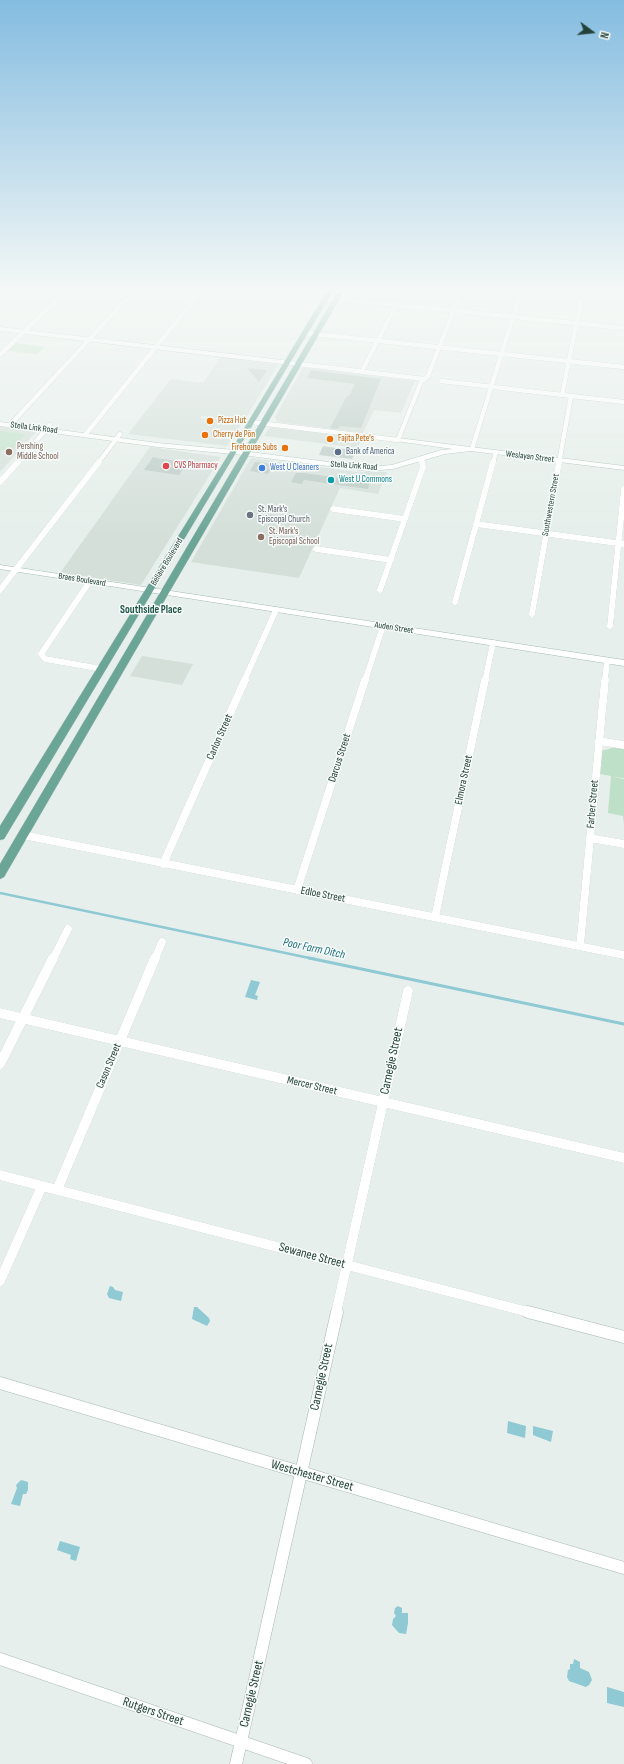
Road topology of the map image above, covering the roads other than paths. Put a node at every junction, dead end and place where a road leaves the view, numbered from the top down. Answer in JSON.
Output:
{"nodes":[{"id":1,"x":58,"y":373,"type":"edge"},
{"id":2,"x":135,"y":373,"type":"edge"},
{"id":3,"x":280,"y":373,"type":"edge"},
{"id":4,"x":293,"y":373,"type":"edge"},
{"id":5,"x":374,"y":373,"type":"edge"},
{"id":6,"x":429,"y":373,"type":"edge"},
{"id":7,"x":496,"y":373,"type":"edge"},
{"id":8,"x":566,"y":373,"type":"edge"},
{"id":9,"x":424,"y":379,"type":"junction"},
{"id":10,"x":441,"y":381,"type":"dead end"},
{"id":11,"x":492,"y":386,"type":"junction"},
{"id":12,"x":562,"y":394,"type":"junction"},
{"id":13,"x":571,"y":396,"type":"junction"},
{"id":14,"x":624,"y":402,"type":"edge"},
{"id":15,"x":0,"y":417,"type":"edge"},
{"id":16,"x":16,"y":419,"type":"junction"},
{"id":17,"x":252,"y":422,"type":"junction"},
{"id":18,"x":0,"y":424,"type":"edge"},
{"id":19,"x":263,"y":424,"type":"junction"},
{"id":20,"x":10,"y":425,"type":"junction"},
{"id":21,"x":48,"y":427,"type":"junction"},
{"id":22,"x":87,"y":433,"type":"junction"},
{"id":23,"x":118,"y":437,"type":"junction"},
{"id":24,"x":398,"y":440,"type":"junction"},
{"id":25,"x":436,"y":445,"type":"junction"},
{"id":26,"x":472,"y":449,"type":"junction"},
{"id":27,"x":234,"y":452,"type":"junction"},
{"id":28,"x":444,"y":452,"type":"junction"},
{"id":29,"x":496,"y":452,"type":"junction"},
{"id":30,"x":245,"y":453,"type":"junction"},
{"id":31,"x":422,"y":459,"type":"junction"},
{"id":32,"x":559,"y":460,"type":"junction"},
{"id":33,"x":624,"y":468,"type":"edge"},
{"id":34,"x":0,"y":482,"type":"edge"},
{"id":35,"x":215,"y":483,"type":"junction"},
{"id":36,"x":227,"y":485,"type":"junction"},
{"id":37,"x":624,"y":489,"type":"edge"},
{"id":38,"x":333,"y":509,"type":"dead end"},
{"id":39,"x":405,"y":519,"type":"junction"},
{"id":40,"x":476,"y":524,"type":"junction"},
{"id":41,"x":185,"y":532,"type":"junction"},
{"id":42,"x":546,"y":533,"type":"junction"},
{"id":43,"x":199,"y":534,"type":"junction"},
{"id":44,"x":621,"y":543,"type":"edge"},
{"id":45,"x":316,"y":549,"type":"dead end"},
{"id":46,"x":391,"y":560,"type":"junction"},
{"id":47,"x":0,"y":566,"type":"edge"},
{"id":48,"x":16,"y":569,"type":"junction"},
{"id":49,"x":90,"y":581,"type":"junction"},
{"id":50,"x":0,"y":590,"type":"edge"},
{"id":51,"x":380,"y":590,"type":"dead end"},
{"id":52,"x":150,"y":591,"type":"junction"},
{"id":53,"x":164,"y":593,"type":"junction"},
{"id":54,"x":455,"y":602,"type":"dead end"},
{"id":55,"x":276,"y":610,"type":"junction"},
{"id":56,"x":532,"y":614,"type":"dead end"},
{"id":57,"x":383,"y":626,"type":"junction"},
{"id":58,"x":610,"y":626,"type":"dead end"},
{"id":59,"x":493,"y":643,"type":"junction"},
{"id":60,"x":607,"y":661,"type":"junction"},
{"id":61,"x":624,"y":663,"type":"edge"},
{"id":62,"x":102,"y":669,"type":"junction"},
{"id":63,"x":91,"y":687,"type":"junction"},
{"id":64,"x":108,"y":690,"type":"junction"},
{"id":65,"x":599,"y":740,"type":"junction"},
{"id":66,"x":624,"y":745,"type":"edge"},
{"id":67,"x":46,"y":761,"type":"junction"},
{"id":68,"x":65,"y":764,"type":"junction"},
{"id":69,"x":2,"y":834,"type":"edge"},
{"id":70,"x":23,"y":835,"type":"junction"},
{"id":71,"x":590,"y":838,"type":"junction"},
{"id":72,"x":624,"y":844,"type":"edge"},
{"id":73,"x":163,"y":864,"type":"junction"},
{"id":74,"x":0,"y":874,"type":"edge"},
{"id":75,"x":297,"y":890,"type":"junction"},
{"id":76,"x":435,"y":917,"type":"junction"},
{"id":77,"x":68,"y":929,"type":"dead end"},
{"id":78,"x":162,"y":942,"type":"dead end"},
{"id":79,"x":580,"y":946,"type":"junction"},
{"id":80,"x":624,"y":955,"type":"edge"},
{"id":81,"x":408,"y":990,"type":"dead end"},
{"id":82,"x":0,"y":1013,"type":"edge"},
{"id":83,"x":23,"y":1018,"type":"junction"},
{"id":84,"x":120,"y":1041,"type":"junction"},
{"id":85,"x":0,"y":1064,"type":"edge"},
{"id":86,"x":383,"y":1102,"type":"junction"},
{"id":87,"x":624,"y":1158,"type":"edge"},
{"id":88,"x":0,"y":1175,"type":"edge"},
{"id":89,"x":42,"y":1186,"type":"junction"},
{"id":90,"x":57,"y":1190,"type":"junction"},
{"id":91,"x":347,"y":1265,"type":"junction"},
{"id":92,"x":0,"y":1281,"type":"edge"},
{"id":93,"x":624,"y":1337,"type":"edge"},
{"id":94,"x":0,"y":1383,"type":"edge"},
{"id":95,"x":301,"y":1472,"type":"junction"},
{"id":96,"x":624,"y":1568,"type":"edge"},
{"id":97,"x":0,"y":1659,"type":"edge"},
{"id":98,"x":241,"y":1742,"type":"junction"},
{"id":99,"x":236,"y":1764,"type":"edge"},
{"id":100,"x":306,"y":1764,"type":"edge"}],
"edges":[{"from":1,"to":16,"type":"street"},
{"from":2,"to":22,"type":"street"},
{"from":3,"to":17,"type":"main road","name":"Bellaire Boulevard"},
{"from":4,"to":19,"type":"main road","name":"Bellaire Boulevard"},
{"from":5,"to":9,"type":"street"},
{"from":6,"to":9,"type":"street"},
{"from":7,"to":11,"type":"street"},
{"from":8,"to":12,"type":"street"},
{"from":9,"to":24,"type":"street"},
{"from":10,"to":11,"type":"street"},
{"from":11,"to":12,"type":"street"},
{"from":11,"to":26,"type":"street"},
{"from":12,"to":13,"type":"street"},
{"from":13,"to":14,"type":"street"},
{"from":13,"to":32,"type":"street","name":"Southwestern Street"},
{"from":15,"to":16,"type":"street","name":"Stella Link Road"},
{"from":16,"to":20,"type":"street"},
{"from":16,"to":21,"type":"street","name":"Stella Link Road"},
{"from":17,"to":19,"type":"street","name":"Weslayan Street"},
{"from":17,"to":27,"type":"main road","name":"Bellaire Boulevard"},
{"from":18,"to":20,"type":"street","name":"Stella Link Road"},
{"from":19,"to":24,"type":"street","name":"Weslayan Street"},
{"from":19,"to":30,"type":"main road","name":"Bellaire Boulevard"},
{"from":20,"to":21,"type":"street","name":"Stella Link Road"},
{"from":21,"to":22,"type":"street","name":"Stella Link Road"},
{"from":21,"to":34,"type":"street"},
{"from":22,"to":23,"type":"street","name":"Stella Link Road"},
{"from":23,"to":27,"type":"street","name":"Stella Link Road"},
{"from":23,"to":48,"type":"street"},
{"from":24,"to":25,"type":"street","name":"Weslayan Street"},
{"from":25,"to":26,"type":"street","name":"Weslayan Street"},
{"from":25,"to":28,"type":"street"},
{"from":26,"to":28,"type":"street","name":"Stella Link Road"},
{"from":26,"to":29,"type":"street","name":"Weslayan Street"},
{"from":27,"to":30,"type":"street","name":"Stella Link Road"},
{"from":27,"to":35,"type":"main road","name":"Bellaire Boulevard"},
{"from":28,"to":31,"type":"street","name":"Stella Link Road"},
{"from":29,"to":32,"type":"street","name":"Weslayan Street"},
{"from":29,"to":40,"type":"street"},
{"from":30,"to":31,"type":"street","name":"Stella Link Road"},
{"from":30,"to":36,"type":"main road","name":"Bellaire Boulevard"},
{"from":31,"to":39,"type":"street"},
{"from":32,"to":33,"type":"street","name":"Weslayan Street"},
{"from":32,"to":42,"type":"street","name":"Southwestern Street"},
{"from":35,"to":36,"type":"main road"},
{"from":35,"to":41,"type":"main road","name":"Bellaire Boulevard"},
{"from":36,"to":43,"type":"main road","name":"Bellaire Boulevard"},
{"from":37,"to":44,"type":"street"},
{"from":38,"to":39,"type":"street"},
{"from":39,"to":46,"type":"street"},
{"from":40,"to":42,"type":"street"},
{"from":40,"to":54,"type":"street"},
{"from":41,"to":43,"type":"main road"},
{"from":41,"to":52,"type":"main road","name":"Bellaire Boulevard"},
{"from":42,"to":44,"type":"street"},
{"from":42,"to":56,"type":"street","name":"Southwestern Street"},
{"from":43,"to":53,"type":"main road","name":"Bellaire Boulevard"},
{"from":44,"to":58,"type":"street"},
{"from":45,"to":46,"type":"street"},
{"from":46,"to":51,"type":"street"},
{"from":47,"to":48,"type":"street","name":"Braes Boulevard"},
{"from":48,"to":49,"type":"street","name":"Braes Boulevard"},
{"from":48,"to":50,"type":"street"},
{"from":49,"to":52,"type":"street","name":"Braes Boulevard"},
{"from":49,"to":62,"type":"street"},
{"from":52,"to":53,"type":"street","name":"Braes Boulevard"},
{"from":52,"to":62,"type":"main road","name":"Bellaire Boulevard"},
{"from":53,"to":55,"type":"street","name":"Auden Street"},
{"from":53,"to":64,"type":"main road","name":"Bellaire Boulevard"},
{"from":55,"to":57,"type":"street","name":"Auden Street"},
{"from":55,"to":73,"type":"street","name":"Carlon Street"},
{"from":57,"to":59,"type":"street","name":"Auden Street"},
{"from":57,"to":75,"type":"street","name":"Darcus Street"},
{"from":59,"to":60,"type":"street","name":"Auden Street"},
{"from":59,"to":76,"type":"street","name":"Elmora Street"},
{"from":60,"to":61,"type":"street","name":"Auden Street"},
{"from":60,"to":65,"type":"street","name":"Farber Street"},
{"from":62,"to":63,"type":"main road","name":"Bellaire Boulevard"},
{"from":63,"to":64,"type":"main road"},
{"from":63,"to":67,"type":"main road","name":"Bellaire Boulevard"},
{"from":64,"to":68,"type":"main road","name":"Bellaire Boulevard"},
{"from":65,"to":66,"type":"street"},
{"from":65,"to":71,"type":"street","name":"Farber Street"},
{"from":67,"to":68,"type":"main road"},
{"from":67,"to":69,"type":"main road","name":"Bellaire Boulevard"},
{"from":68,"to":70,"type":"main road","name":"Bellaire Boulevard"},
{"from":69,"to":70,"type":"main road"},
{"from":70,"to":73,"type":"street","name":"Edloe Street"},
{"from":70,"to":74,"type":"main road","name":"Bellaire Boulevard"},
{"from":71,"to":72,"type":"street"},
{"from":71,"to":79,"type":"street","name":"Farber Street"},
{"from":73,"to":75,"type":"street","name":"Edloe Street"},
{"from":75,"to":76,"type":"street","name":"Edloe Street"},
{"from":76,"to":79,"type":"street","name":"Edloe Street"},
{"from":77,"to":83,"type":"street"},
{"from":78,"to":84,"type":"street","name":"Cason Street"},
{"from":79,"to":80,"type":"street","name":"Edloe Street"},
{"from":81,"to":86,"type":"street","name":"Carnegie Street"},
{"from":82,"to":83,"type":"street","name":"Mercer Street"},
{"from":83,"to":84,"type":"street","name":"Mercer Street"},
{"from":83,"to":85,"type":"street"},
{"from":84,"to":86,"type":"street","name":"Mercer Street"},
{"from":84,"to":90,"type":"street","name":"Cason Street"},
{"from":86,"to":87,"type":"street","name":"Mercer Street"},
{"from":86,"to":91,"type":"street","name":"Carnegie Street"},
{"from":88,"to":89,"type":"street","name":"Sewanee Street"},
{"from":89,"to":90,"type":"street","name":"Sewanee Street"},
{"from":89,"to":92,"type":"street"},
{"from":90,"to":91,"type":"street","name":"Sewanee Street"},
{"from":91,"to":93,"type":"street","name":"Sewanee Street"},
{"from":91,"to":95,"type":"street","name":"Carnegie Street"},
{"from":94,"to":95,"type":"street","name":"Westchester Street"},
{"from":95,"to":96,"type":"street","name":"Westchester Street"},
{"from":95,"to":98,"type":"street","name":"Carnegie Street"},
{"from":97,"to":98,"type":"street","name":"Rutgers Street"},
{"from":98,"to":99,"type":"street","name":"Carnegie Street"},
{"from":98,"to":100,"type":"street","name":"Rutgers Street"}]}
